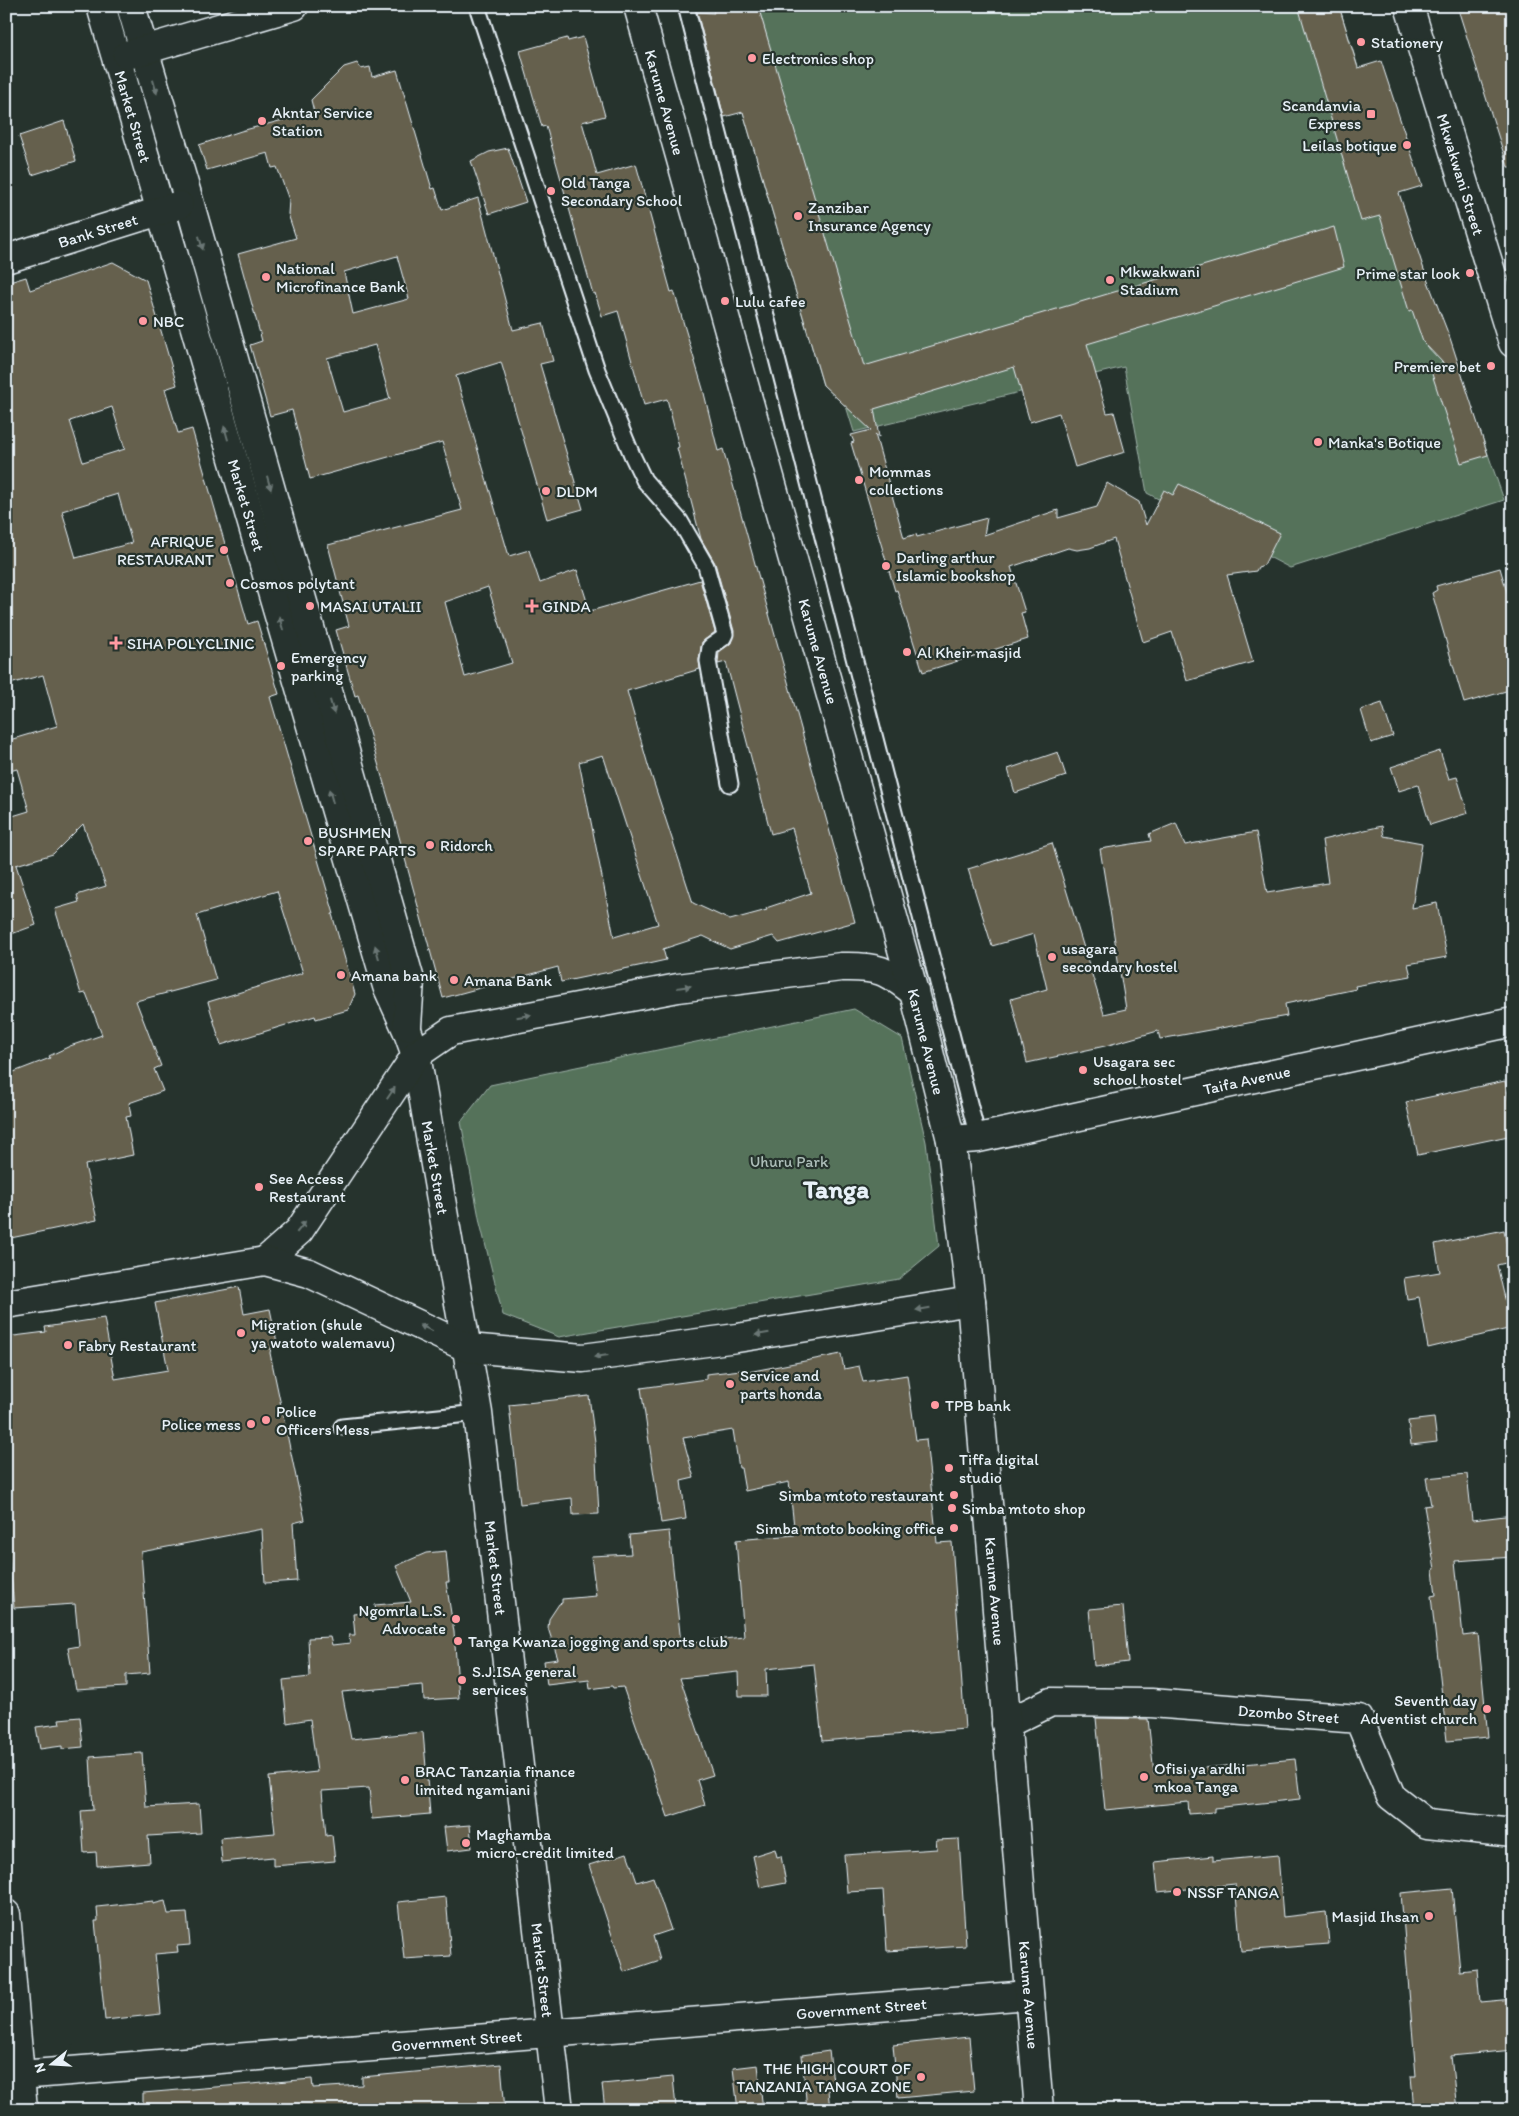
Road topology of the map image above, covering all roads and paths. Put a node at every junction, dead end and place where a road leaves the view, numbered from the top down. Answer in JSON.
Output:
{"nodes":[{"id":1,"x":101,"y":6,"type":"edge"},
{"id":2,"x":132,"y":6,"type":"edge"},
{"id":3,"x":294,"y":6,"type":"edge"},
{"id":4,"x":477,"y":6,"type":"edge"},
{"id":5,"x":638,"y":6,"type":"edge"},
{"id":6,"x":686,"y":6,"type":"edge"},
{"id":7,"x":1409,"y":6,"type":"edge"},
{"id":8,"x":144,"y":50,"type":"junction"},
{"id":9,"x":116,"y":58,"type":"junction"},
{"id":10,"x":189,"y":201,"type":"junction"},
{"id":11,"x":161,"y":210,"type":"junction"},
{"id":12,"x":6,"y":259,"type":"edge"},
{"id":13,"x":1513,"y":343,"type":"edge"},
{"id":14,"x":730,"y":784,"type":"dead end"},
{"id":15,"x":914,"y":992,"type":"junction"},
{"id":16,"x":1513,"y":1022,"type":"edge"},
{"id":17,"x":407,"y":1030,"type":"junction"},
{"id":18,"x":416,"y":1055,"type":"junction"},
{"id":19,"x":978,"y":1138,"type":"junction"},
{"id":20,"x":951,"y":1140,"type":"junction"},
{"id":21,"x":266,"y":1261,"type":"junction"},
{"id":22,"x":971,"y":1301,"type":"junction"},
{"id":23,"x":6,"y":1304,"type":"edge"},
{"id":24,"x":468,"y":1348,"type":"junction"},
{"id":25,"x":478,"y":1413,"type":"junction"},
{"id":26,"x":342,"y":1427,"type":"dead end"},
{"id":27,"x":1006,"y":1724,"type":"junction"},
{"id":28,"x":1513,"y":1833,"type":"edge"},
{"id":29,"x":6,"y":1914,"type":"edge"},
{"id":30,"x":1028,"y":1995,"type":"junction"},
{"id":31,"x":551,"y":2033,"type":"junction"},
{"id":32,"x":13,"y":2075,"type":"edge"},
{"id":33,"x":23,"y":2110,"type":"edge"},
{"id":34,"x":559,"y":2110,"type":"edge"},
{"id":35,"x":1039,"y":2110,"type":"edge"}],
"edges":[{"from":1,"to":9,"type":"street","name":"Market Street"},
{"from":2,"to":8,"type":"street","name":"Market Street"},
{"from":3,"to":8,"type":"street"},
{"from":4,"to":14,"type":"lane"},
{"from":5,"to":15,"type":"street","name":"Karume Avenue"},
{"from":6,"to":19,"type":"lane"},
{"from":7,"to":13,"type":"street","name":"Mkwakwani Street"},
{"from":8,"to":9,"type":"street"},
{"from":8,"to":10,"type":"street","name":"Market Street","one_way":true},
{"from":9,"to":11,"type":"street","name":"Market Street"},
{"from":10,"to":11,"type":"street","name":"Bank Street"},
{"from":10,"to":17,"type":"street","name":"Market Street","one_way":true},
{"from":11,"to":12,"type":"street","name":"Bank Street"},
{"from":17,"to":11,"type":"street","name":"Market Street","one_way":true},
{"from":18,"to":15,"type":"street","one_way":true},
{"from":15,"to":20,"type":"street","name":"Karume Avenue"},
{"from":16,"to":19,"type":"street","name":"Taifa Avenue"},
{"from":17,"to":18,"type":"street","name":"Market Street"},
{"from":21,"to":18,"type":"street","one_way":true},
{"from":18,"to":24,"type":"street","name":"Market Street"},
{"from":19,"to":20,"type":"street","name":"Taifa Avenue"},
{"from":20,"to":22,"type":"street","name":"Karume Avenue"},
{"from":21,"to":23,"type":"street"},
{"from":24,"to":21,"type":"street","one_way":true},
{"from":22,"to":24,"type":"street","one_way":true},
{"from":22,"to":27,"type":"street","name":"Karume Avenue"},
{"from":24,"to":25,"type":"street","name":"Market Street"},
{"from":25,"to":26,"type":"lane"},
{"from":25,"to":31,"type":"street","name":"Market Street"},
{"from":27,"to":28,"type":"street","name":"Dzombo Street"},
{"from":27,"to":30,"type":"street","name":"Karume Avenue"},
{"from":29,"to":32,"type":"street"},
{"from":30,"to":31,"type":"street","name":"Government Street"},
{"from":30,"to":35,"type":"street","name":"Karume Avenue"},
{"from":31,"to":32,"type":"street","name":"Government Street"},
{"from":31,"to":34,"type":"street","name":"Market Street"},
{"from":32,"to":33,"type":"street"}]}
